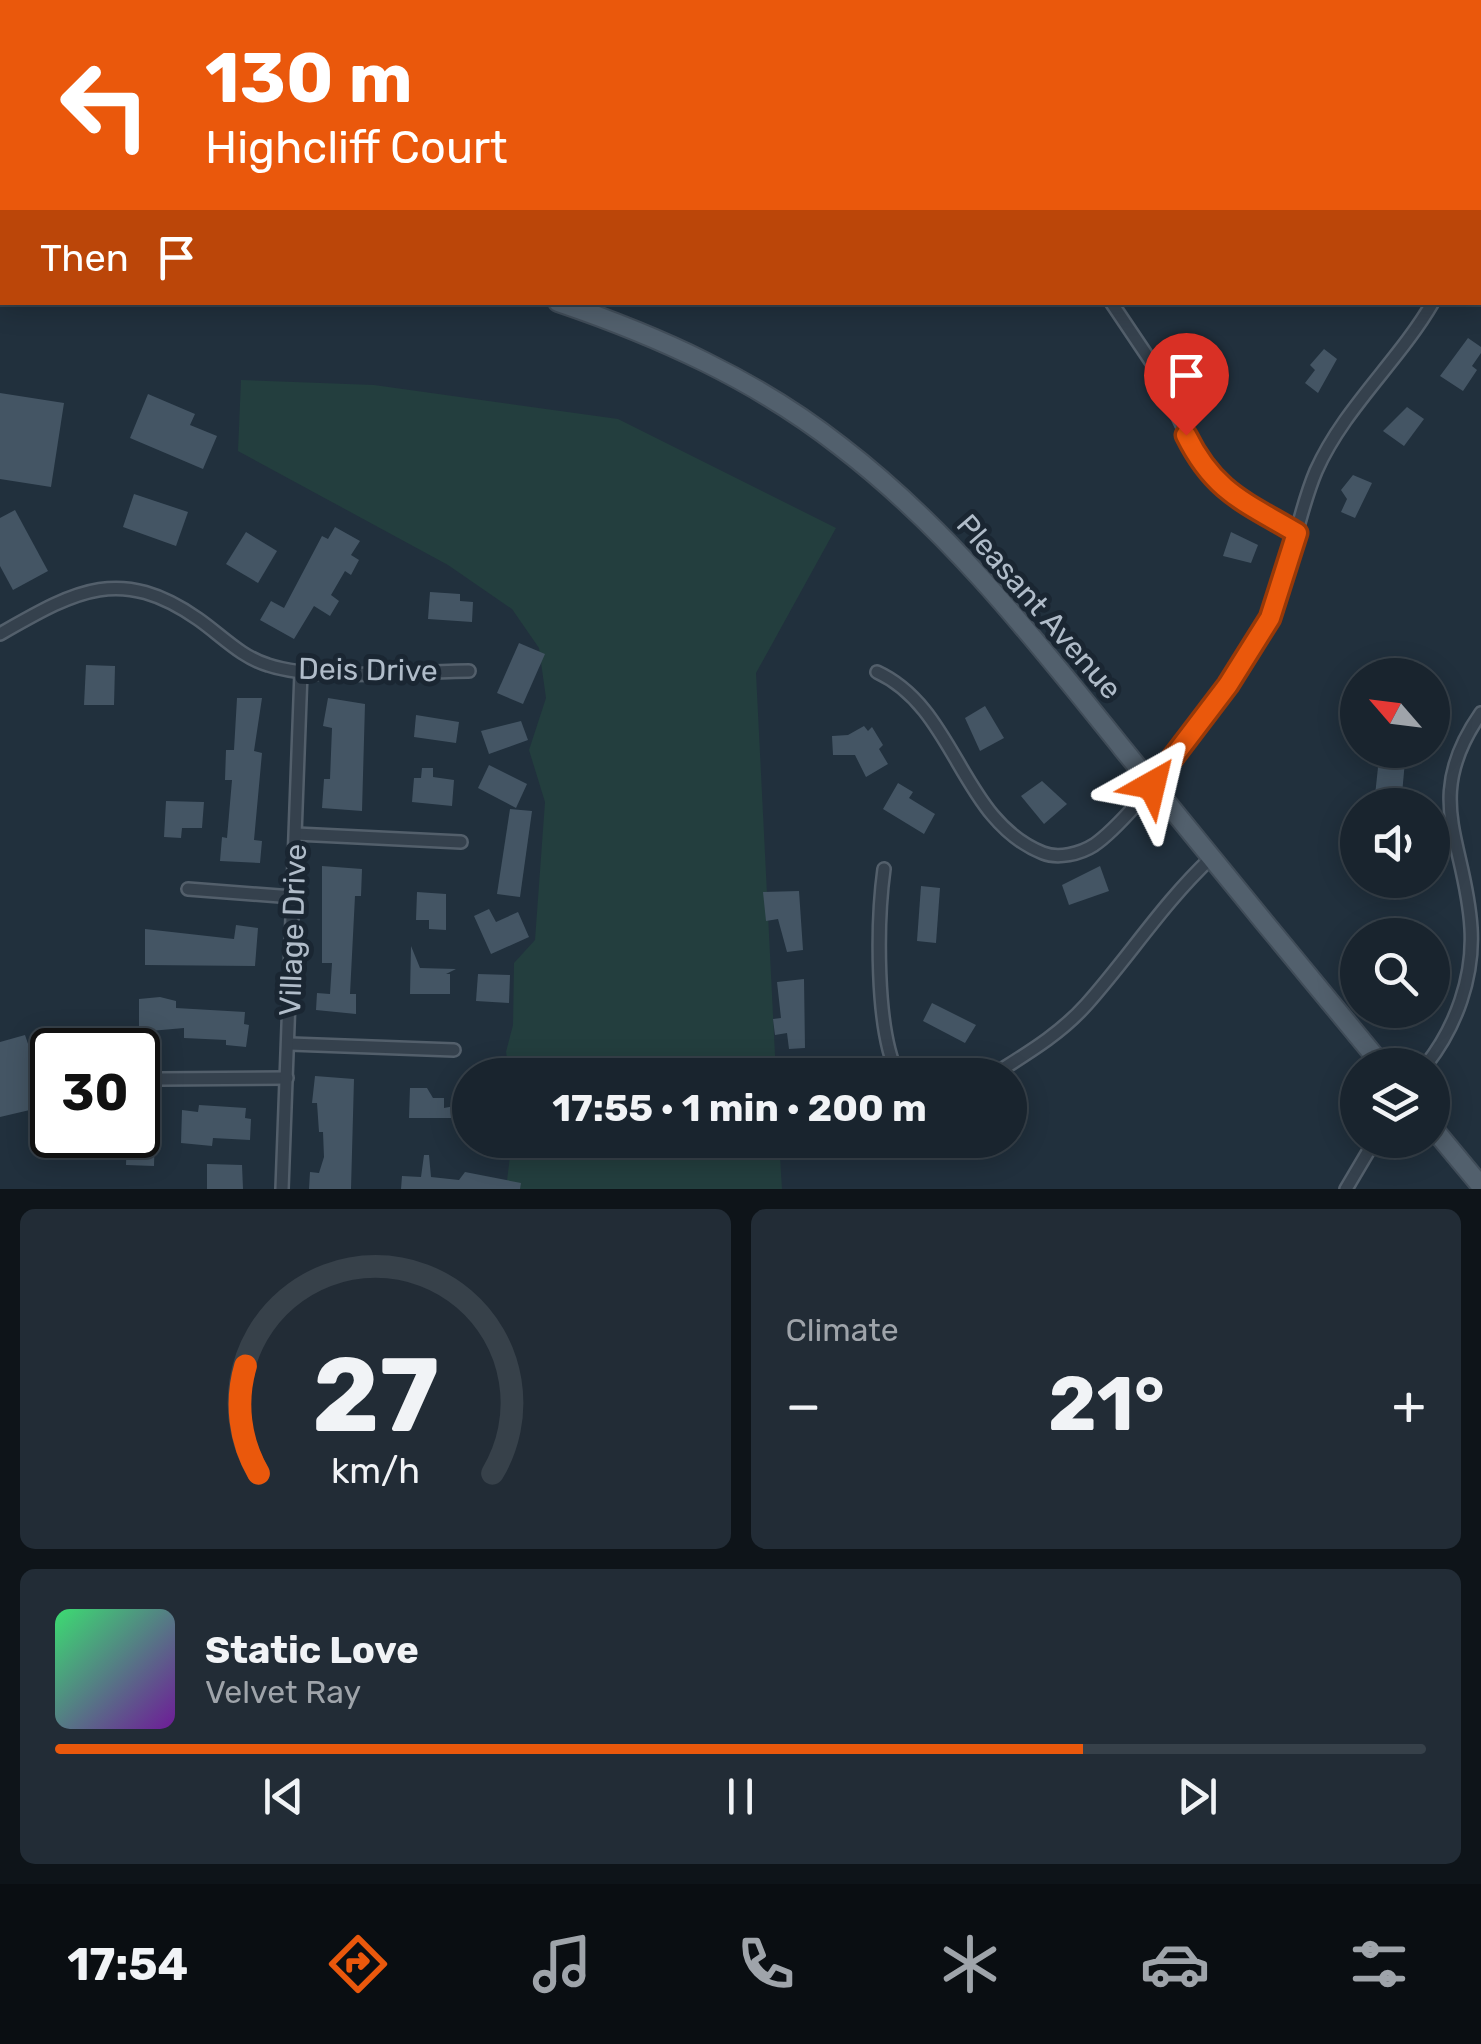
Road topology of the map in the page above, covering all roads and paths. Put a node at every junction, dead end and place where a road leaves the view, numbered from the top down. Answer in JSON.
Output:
{"nodes":[{"id":1,"x":566,"y":305,"type":"edge"},
{"id":2,"x":1114,"y":305,"type":"edge"},
{"id":3,"x":1431,"y":305,"type":"edge"},
{"id":4,"x":1297,"y":533,"type":"junction"},
{"id":5,"x":0,"y":634,"type":"edge"},
{"id":6,"x":468,"y":671,"type":"dead end"},
{"id":7,"x":302,"y":672,"type":"junction"},
{"id":8,"x":876,"y":672,"type":"dead end"},
{"id":9,"x":1481,"y":713,"type":"edge"},
{"id":10,"x":1152,"y":785,"type":"junction"},
{"id":11,"x":296,"y":834,"type":"junction"},
{"id":12,"x":461,"y":842,"type":"dead end"},
{"id":13,"x":1212,"y":858,"type":"junction"},
{"id":14,"x":884,"y":869,"type":"dead end"},
{"id":15,"x":188,"y":889,"type":"dead end"},
{"id":16,"x":293,"y":897,"type":"junction"},
{"id":17,"x":290,"y":1044,"type":"junction"},
{"id":18,"x":1368,"y":1048,"type":"edge"},
{"id":19,"x":1438,"y":1048,"type":"edge"},
{"id":20,"x":454,"y":1050,"type":"dead end"},
{"id":21,"x":891,"y":1058,"type":"edge"},
{"id":22,"x":1019,"y":1058,"type":"edge"},
{"id":23,"x":287,"y":1078,"type":"junction"},
{"id":24,"x":160,"y":1079,"type":"dead end"},
{"id":25,"x":1450,"y":1149,"type":"edge"},
{"id":26,"x":1364,"y":1158,"type":"edge"},
{"id":27,"x":1481,"y":1186,"type":"edge"},
{"id":28,"x":282,"y":1189,"type":"edge"},
{"id":29,"x":1346,"y":1189,"type":"edge"}],
"edges":[{"from":1,"to":10,"type":"main road","name":"Pleasant Avenue"},
{"from":2,"to":4,"type":"street"},
{"from":3,"to":4,"type":"street"},
{"from":4,"to":10,"type":"street"},
{"from":5,"to":7,"type":"street","name":"Deis Drive"},
{"from":6,"to":7,"type":"street","name":"Deis Drive"},
{"from":7,"to":11,"type":"street","name":"Village Drive"},
{"from":8,"to":10,"type":"street"},
{"from":9,"to":19,"type":"street"},
{"from":10,"to":13,"type":"main road","name":"Pleasant Avenue"},
{"from":11,"to":12,"type":"street"},
{"from":11,"to":16,"type":"street","name":"Village Drive"},
{"from":13,"to":18,"type":"main road","name":"Pleasant Avenue"},
{"from":13,"to":22,"type":"street"},
{"from":14,"to":21,"type":"street"},
{"from":15,"to":16,"type":"street"},
{"from":16,"to":17,"type":"street","name":"Village Drive"},
{"from":17,"to":20,"type":"street"},
{"from":17,"to":23,"type":"street","name":"Village Drive"},
{"from":23,"to":24,"type":"street"},
{"from":23,"to":28,"type":"street","name":"Village Drive"},
{"from":25,"to":27,"type":"main road"},
{"from":26,"to":29,"type":"street"}]}
